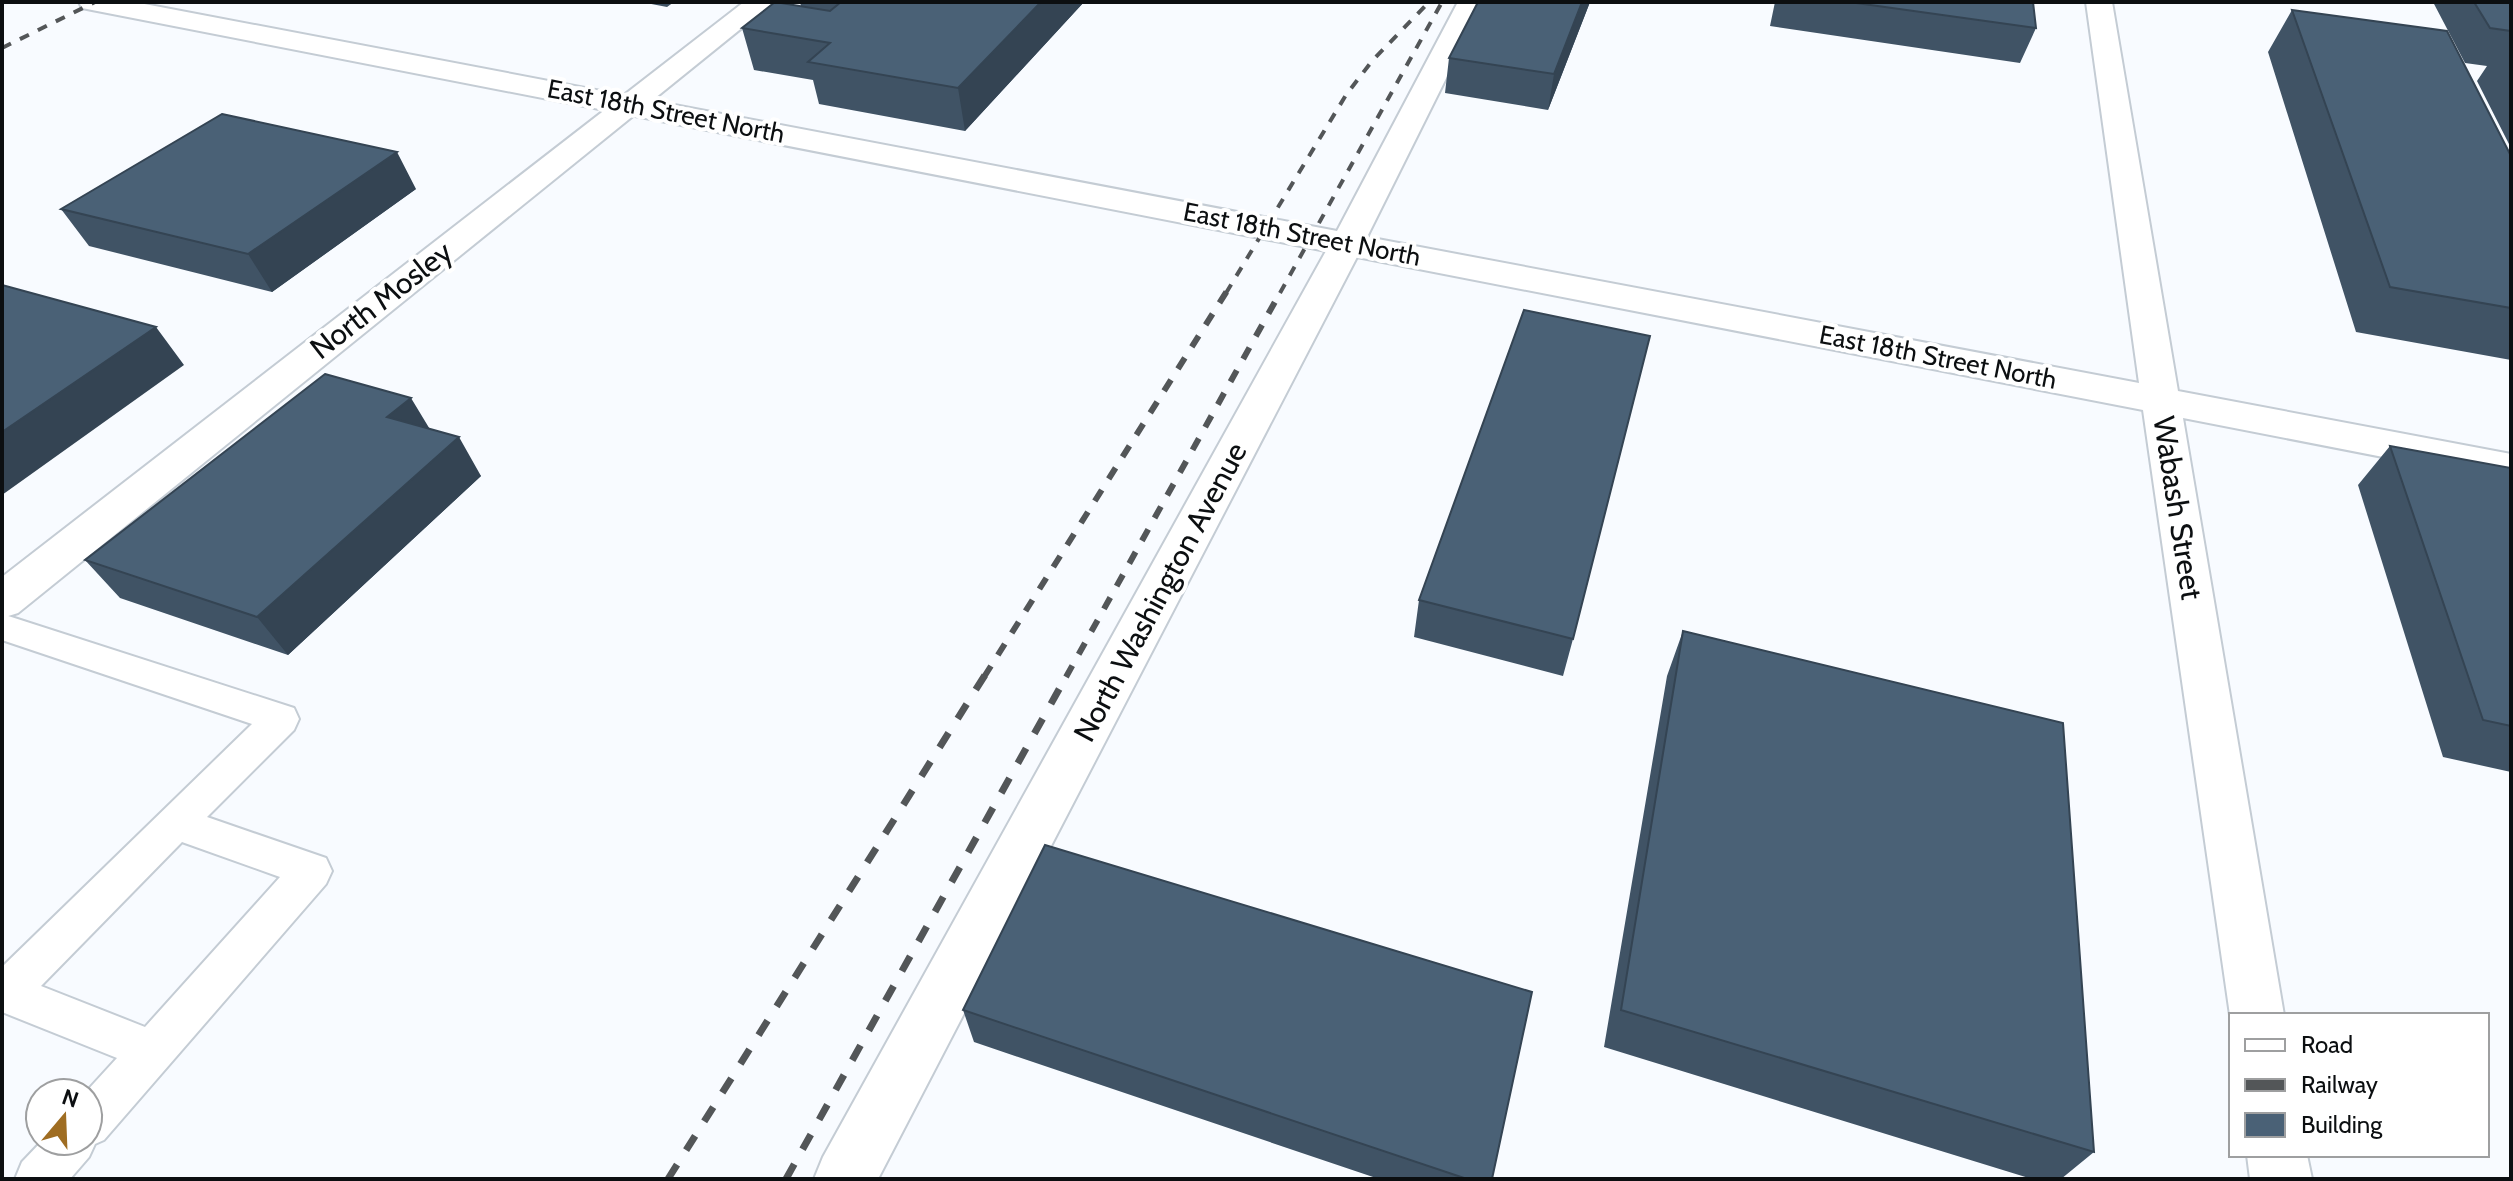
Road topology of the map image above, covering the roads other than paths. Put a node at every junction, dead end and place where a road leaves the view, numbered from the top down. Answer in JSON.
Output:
{"nodes":[{"id":1,"x":92,"y":2,"type":"edge"},
{"id":2,"x":761,"y":2,"type":"edge"},
{"id":3,"x":1471,"y":2,"type":"edge"},
{"id":4,"x":2099,"y":2,"type":"edge"},
{"id":5,"x":628,"y":104,"type":"junction"},
{"id":6,"x":1347,"y":243,"type":"junction"},
{"id":7,"x":2162,"y":400,"type":"junction"},
{"id":8,"x":2511,"y":468,"type":"edge"},
{"id":9,"x":2,"y":601,"type":"edge"},
{"id":10,"x":2,"y":627,"type":"edge"},
{"id":11,"x":175,"y":823,"type":"junction"},
{"id":12,"x":4,"y":992,"type":"edge"},
{"id":13,"x":2256,"y":1013,"type":"edge"},
{"id":14,"x":153,"y":1051,"type":"junction"},
{"id":15,"x":104,"y":1106,"type":"edge"},
{"id":16,"x":59,"y":1157,"type":"edge"},
{"id":17,"x":2277,"y":1157,"type":"edge"},
{"id":18,"x":39,"y":1179,"type":"edge"},
{"id":19,"x":845,"y":1179,"type":"edge"},
{"id":20,"x":2281,"y":1179,"type":"edge"}],
"edges":[{"from":1,"to":5,"type":"street","name":"East 18th Street North"},
{"from":2,"to":5,"type":"street","name":"North Mosley"},
{"from":3,"to":6,"type":"street","name":"North Washington Avenue"},
{"from":4,"to":7,"type":"street","name":"Wabash Street"},
{"from":5,"to":6,"type":"street","name":"East 18th Street North"},
{"from":5,"to":9,"type":"street","name":"North Mosley"},
{"from":6,"to":7,"type":"street","name":"East 18th Street North"},
{"from":6,"to":19,"type":"street","name":"North Washington Avenue"},
{"from":7,"to":8,"type":"street","name":"East 18th Street North"},
{"from":7,"to":13,"type":"street","name":"Wabash Street"},
{"from":10,"to":11,"type":"lane"},
{"from":11,"to":12,"type":"lane"},
{"from":11,"to":14,"type":"lane"},
{"from":12,"to":14,"type":"lane"},
{"from":14,"to":15,"type":"lane"},
{"from":16,"to":18,"type":"lane"},
{"from":17,"to":20,"type":"street"}]}
